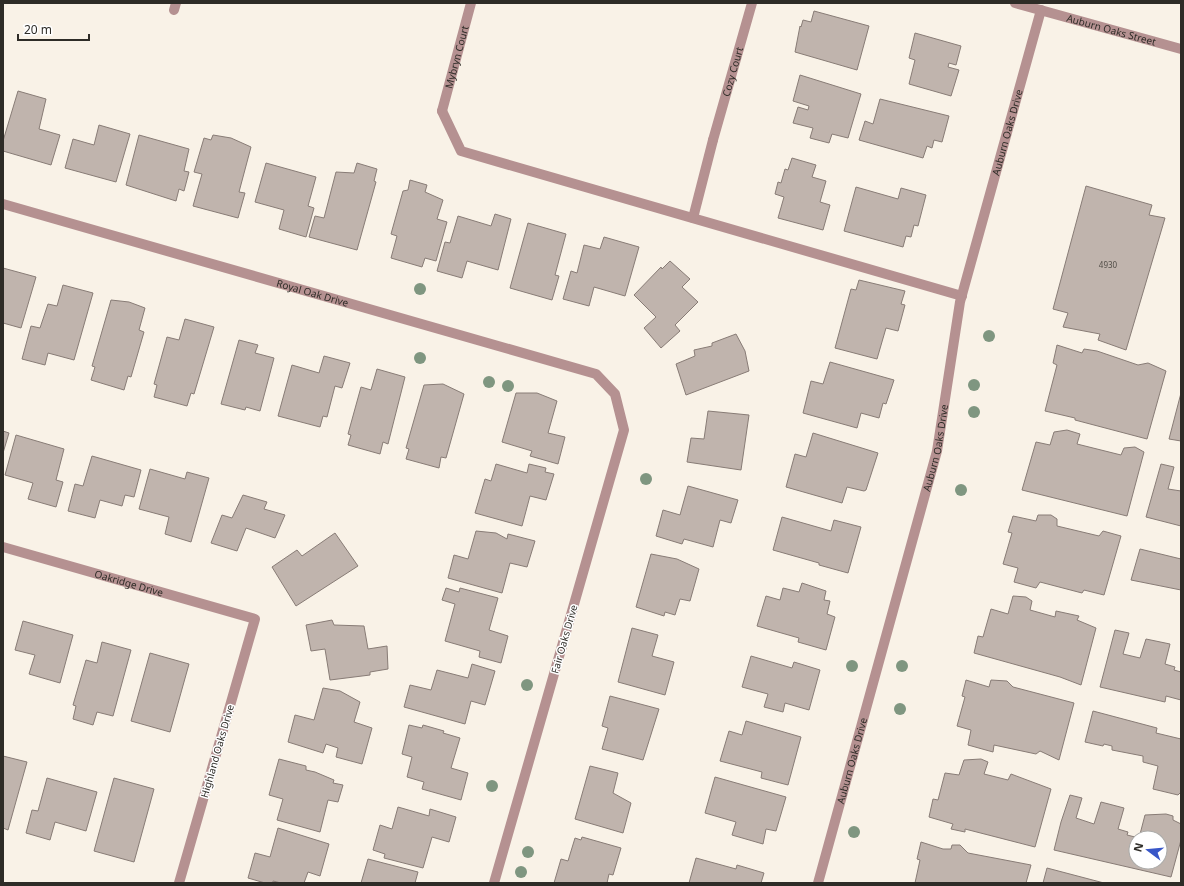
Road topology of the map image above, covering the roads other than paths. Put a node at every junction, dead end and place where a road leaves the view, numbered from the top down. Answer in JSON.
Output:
{"nodes":[{"id":1,"x":471,"y":3,"type":"edge"},
{"id":2,"x":752,"y":3,"type":"edge"},
{"id":3,"x":1015,"y":3,"type":"edge"},
{"id":4,"x":1041,"y":10,"type":"junction"},
{"id":5,"x":1181,"y":49,"type":"edge"},
{"id":6,"x":3,"y":204,"type":"edge"},
{"id":7,"x":692,"y":218,"type":"junction"},
{"id":8,"x":962,"y":296,"type":"junction"},
{"id":9,"x":615,"y":394,"type":"joint"},
{"id":10,"x":3,"y":547,"type":"edge"},
{"id":11,"x":255,"y":619,"type":"joint"},
{"id":12,"x":179,"y":883,"type":"edge"},
{"id":13,"x":494,"y":883,"type":"edge"},
{"id":14,"x":818,"y":883,"type":"edge"}],
"edges":[{"from":1,"to":7,"type":"street","name":"Mybryn Court"},
{"from":2,"to":7,"type":"street","name":"Cozy Court"},
{"from":3,"to":4,"type":"street","name":"Auburn Oaks Street"},
{"from":4,"to":5,"type":"street","name":"Auburn Oaks Street"},
{"from":4,"to":8,"type":"street","name":"Auburn Oaks Drive"},
{"from":6,"to":9,"type":"street","name":"Royal Oak Drive"},
{"from":7,"to":8,"type":"street"},
{"from":8,"to":14,"type":"street","name":"Auburn Oaks Drive"},
{"from":9,"to":13,"type":"street","name":"Fair Oaks Drive"},
{"from":10,"to":11,"type":"street","name":"Oakridge Drive"},
{"from":11,"to":12,"type":"street","name":"Highland Oaks Drive"}]}
